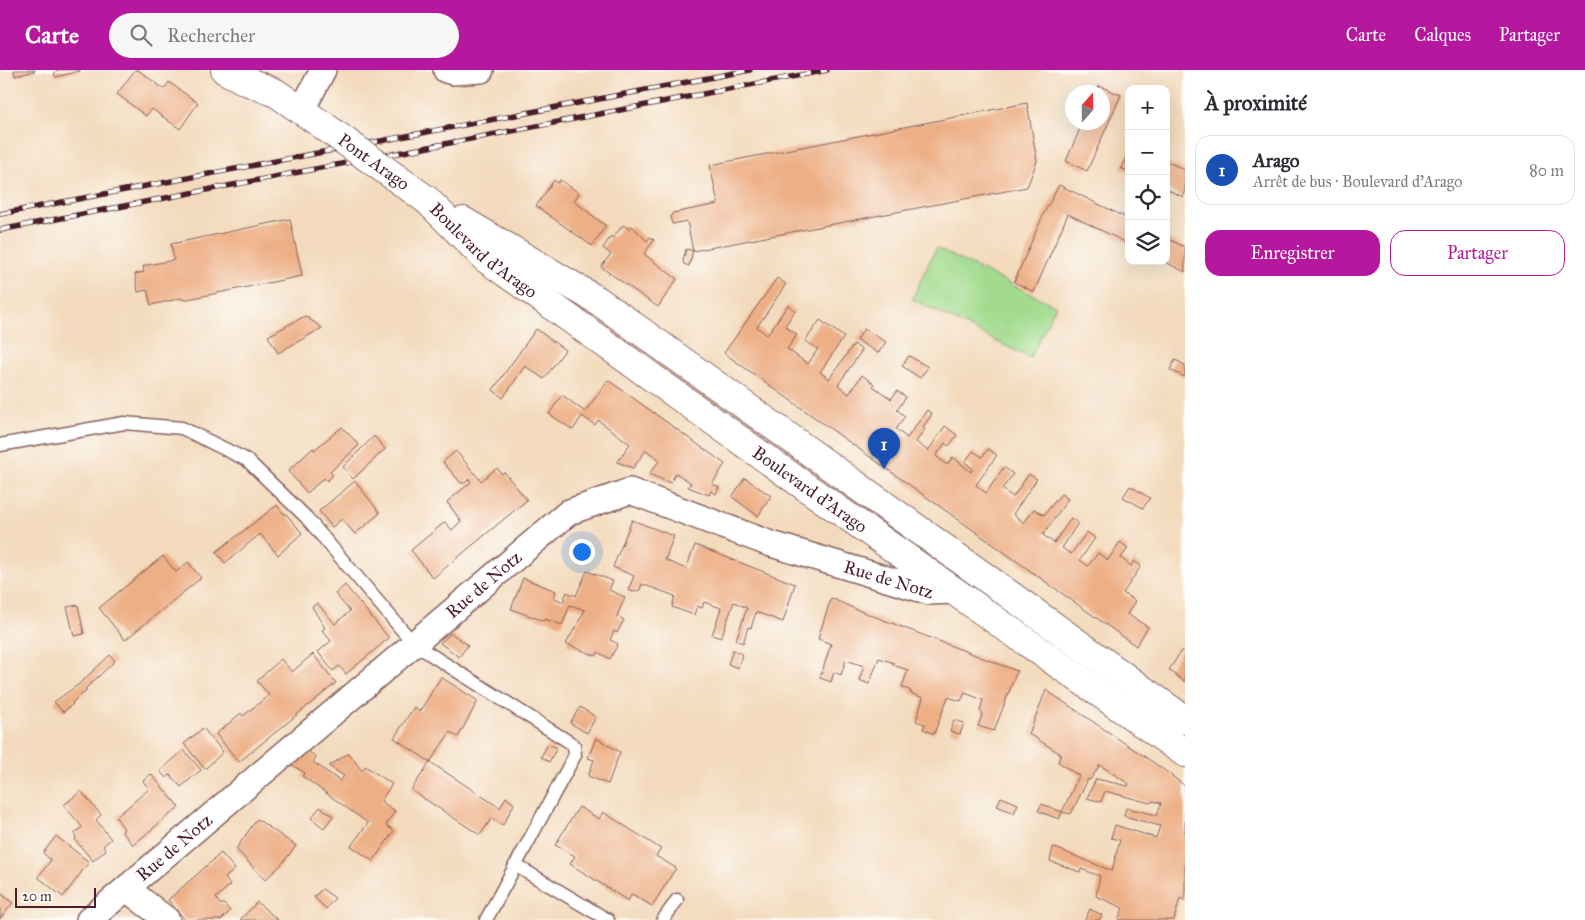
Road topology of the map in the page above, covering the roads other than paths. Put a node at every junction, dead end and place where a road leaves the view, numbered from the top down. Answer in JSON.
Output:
{"nodes":[{"id":1,"x":225,"y":70,"type":"edge"},
{"id":2,"x":257,"y":70,"type":"edge"},
{"id":3,"x":323,"y":70,"type":"edge"},
{"id":4,"x":446,"y":70,"type":"edge"},
{"id":5,"x":481,"y":70,"type":"edge"},
{"id":6,"x":276,"y":93,"type":"junction"},
{"id":7,"x":312,"y":117,"type":"junction"},
{"id":8,"x":427,"y":200,"type":"junction"},
{"id":9,"x":0,"y":445,"type":"edge"},
{"id":10,"x":971,"y":566,"type":"junction"},
{"id":11,"x":954,"y":591,"type":"junction"},
{"id":12,"x":414,"y":644,"type":"junction"},
{"id":13,"x":1185,"y":720,"type":"edge"},
{"id":14,"x":1185,"y":753,"type":"edge"},
{"id":15,"x":515,"y":865,"type":"junction"},
{"id":16,"x":128,"y":887,"type":"junction"},
{"id":17,"x":677,"y":900,"type":"dead end"},
{"id":18,"x":89,"y":920,"type":"edge"},
{"id":19,"x":167,"y":920,"type":"edge"},
{"id":20,"x":486,"y":920,"type":"edge"},
{"id":21,"x":608,"y":920,"type":"edge"},
{"id":22,"x":663,"y":920,"type":"edge"}],
"edges":[{"from":1,"to":6,"type":"main road"},
{"from":2,"to":6,"type":"main road"},
{"from":3,"to":7,"type":"street"},
{"from":4,"to":5,"type":"street"},
{"from":6,"to":7,"type":"main road","name":"Pont Arago"},
{"from":7,"to":8,"type":"main road","name":"Pont Arago","bridge":true},
{"from":8,"to":10,"type":"main road","name":"Boulevard d'Arago"},
{"from":8,"to":11,"type":"main road","name":"Boulevard d'Arago"},
{"from":9,"to":12,"type":"lane"},
{"from":10,"to":11,"type":"main road"},
{"from":10,"to":13,"type":"main road","name":"Boulevard d'Arago"},
{"from":11,"to":12,"type":"street","name":"Rue de Notz"},
{"from":11,"to":14,"type":"main road","name":"Boulevard d'Arago"},
{"from":12,"to":15,"type":"lane"},
{"from":12,"to":16,"type":"street","name":"Rue de Notz"},
{"from":15,"to":20,"type":"lane"},
{"from":15,"to":21,"type":"lane"},
{"from":16,"to":18,"type":"street","name":"Rue de Notz"},
{"from":16,"to":19,"type":"street"},
{"from":17,"to":22,"type":"lane"}]}
